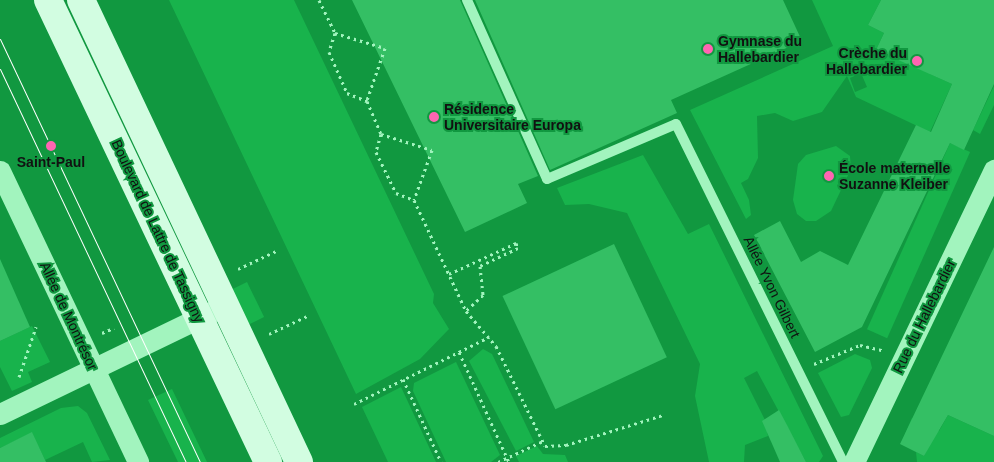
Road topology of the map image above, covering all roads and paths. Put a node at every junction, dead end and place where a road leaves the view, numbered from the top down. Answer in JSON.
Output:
{"nodes":[{"id":1,"x":48,"y":0,"type":"edge"},
{"id":2,"x":81,"y":0,"type":"edge"},
{"id":3,"x":319,"y":0,"type":"edge"},
{"id":4,"x":467,"y":0,"type":"edge"},
{"id":5,"x":335,"y":33,"type":"junction"},
{"id":6,"x":367,"y":101,"type":"junction"},
{"id":7,"x":381,"y":134,"type":"junction"},
{"id":8,"x":994,"y":170,"type":"edge"},
{"id":9,"x":0,"y":171,"type":"edge"},
{"id":10,"x":414,"y":200,"type":"junction"},
{"id":11,"x":276,"y":250,"type":"dead end"},
{"id":12,"x":229,"y":273,"type":"dead end"},
{"id":13,"x":449,"y":274,"type":"junction"},
{"id":14,"x":225,"y":305,"type":"junction"},
{"id":15,"x":466,"y":311,"type":"junction"},
{"id":16,"x":307,"y":316,"type":"dead end"},
{"id":17,"x":200,"y":318,"type":"junction"},
{"id":18,"x":36,"y":327,"type":"dead end"},
{"id":19,"x":489,"y":337,"type":"junction"},
{"id":20,"x":260,"y":338,"type":"dead end"},
{"id":21,"x":884,"y":350,"type":"dead end"},
{"id":22,"x":459,"y":352,"type":"junction"},
{"id":23,"x":813,"y":365,"type":"dead end"},
{"id":24,"x":94,"y":370,"type":"junction"},
{"id":25,"x":403,"y":379,"type":"junction"},
{"id":26,"x":16,"y":386,"type":"dead end"},
{"id":27,"x":354,"y":404,"type":"dead end"},
{"id":28,"x":0,"y":414,"type":"edge"},
{"id":29,"x":663,"y":414,"type":"dead end"},
{"id":30,"x":543,"y":441,"type":"junction"},
{"id":31,"x":507,"y":458,"type":"junction"},
{"id":32,"x":138,"y":462,"type":"edge"},
{"id":33,"x":268,"y":462,"type":"edge"},
{"id":34,"x":299,"y":462,"type":"edge"},
{"id":35,"x":441,"y":462,"type":"edge"},
{"id":36,"x":498,"y":462,"type":"edge"},
{"id":37,"x":510,"y":462,"type":"edge"},
{"id":38,"x":843,"y":462,"type":"edge"},
{"id":39,"x":854,"y":462,"type":"edge"}],
"edges":[{"from":1,"to":17,"type":"street","name":"Boulevard de Lattre de Tassigny"},
{"from":2,"to":14,"type":"street","name":"Boulevard de Lattre de Tassigny"},
{"from":3,"to":5,"type":"path"},
{"from":4,"to":38,"type":"lane","name":"Allée Yvon Gilbert"},
{"from":5,"to":6,"type":"path"},
{"from":5,"to":6,"type":"path"},
{"from":6,"to":7,"type":"path"},
{"from":7,"to":10,"type":"path"},
{"from":7,"to":10,"type":"path"},
{"from":8,"to":39,"type":"street","name":"Rue du Hallebardier"},
{"from":9,"to":24,"type":"street","name":"Allée de Montrésor"},
{"from":10,"to":13,"type":"path"},
{"from":11,"to":12,"type":"path"},
{"from":13,"to":15,"type":"path"},
{"from":13,"to":15,"type":"path"},
{"from":14,"to":17,"type":"street"},
{"from":14,"to":34,"type":"street","name":"Boulevard de Lattre de Tassigny"},
{"from":15,"to":19,"type":"path"},
{"from":16,"to":20,"type":"path"},
{"from":17,"to":24,"type":"street"},
{"from":17,"to":33,"type":"street","name":"Boulevard de Lattre de Tassigny"},
{"from":18,"to":26,"type":"path"},
{"from":19,"to":22,"type":"path"},
{"from":19,"to":30,"type":"path"},
{"from":21,"to":23,"type":"path"},
{"from":22,"to":25,"type":"path"},
{"from":22,"to":31,"type":"path"},
{"from":24,"to":28,"type":"street"},
{"from":24,"to":32,"type":"street","name":"Allée de Montrésor"},
{"from":25,"to":27,"type":"path"},
{"from":25,"to":35,"type":"path"},
{"from":29,"to":30,"type":"path"},
{"from":30,"to":31,"type":"path"},
{"from":31,"to":36,"type":"path"},
{"from":31,"to":37,"type":"path"}]}
